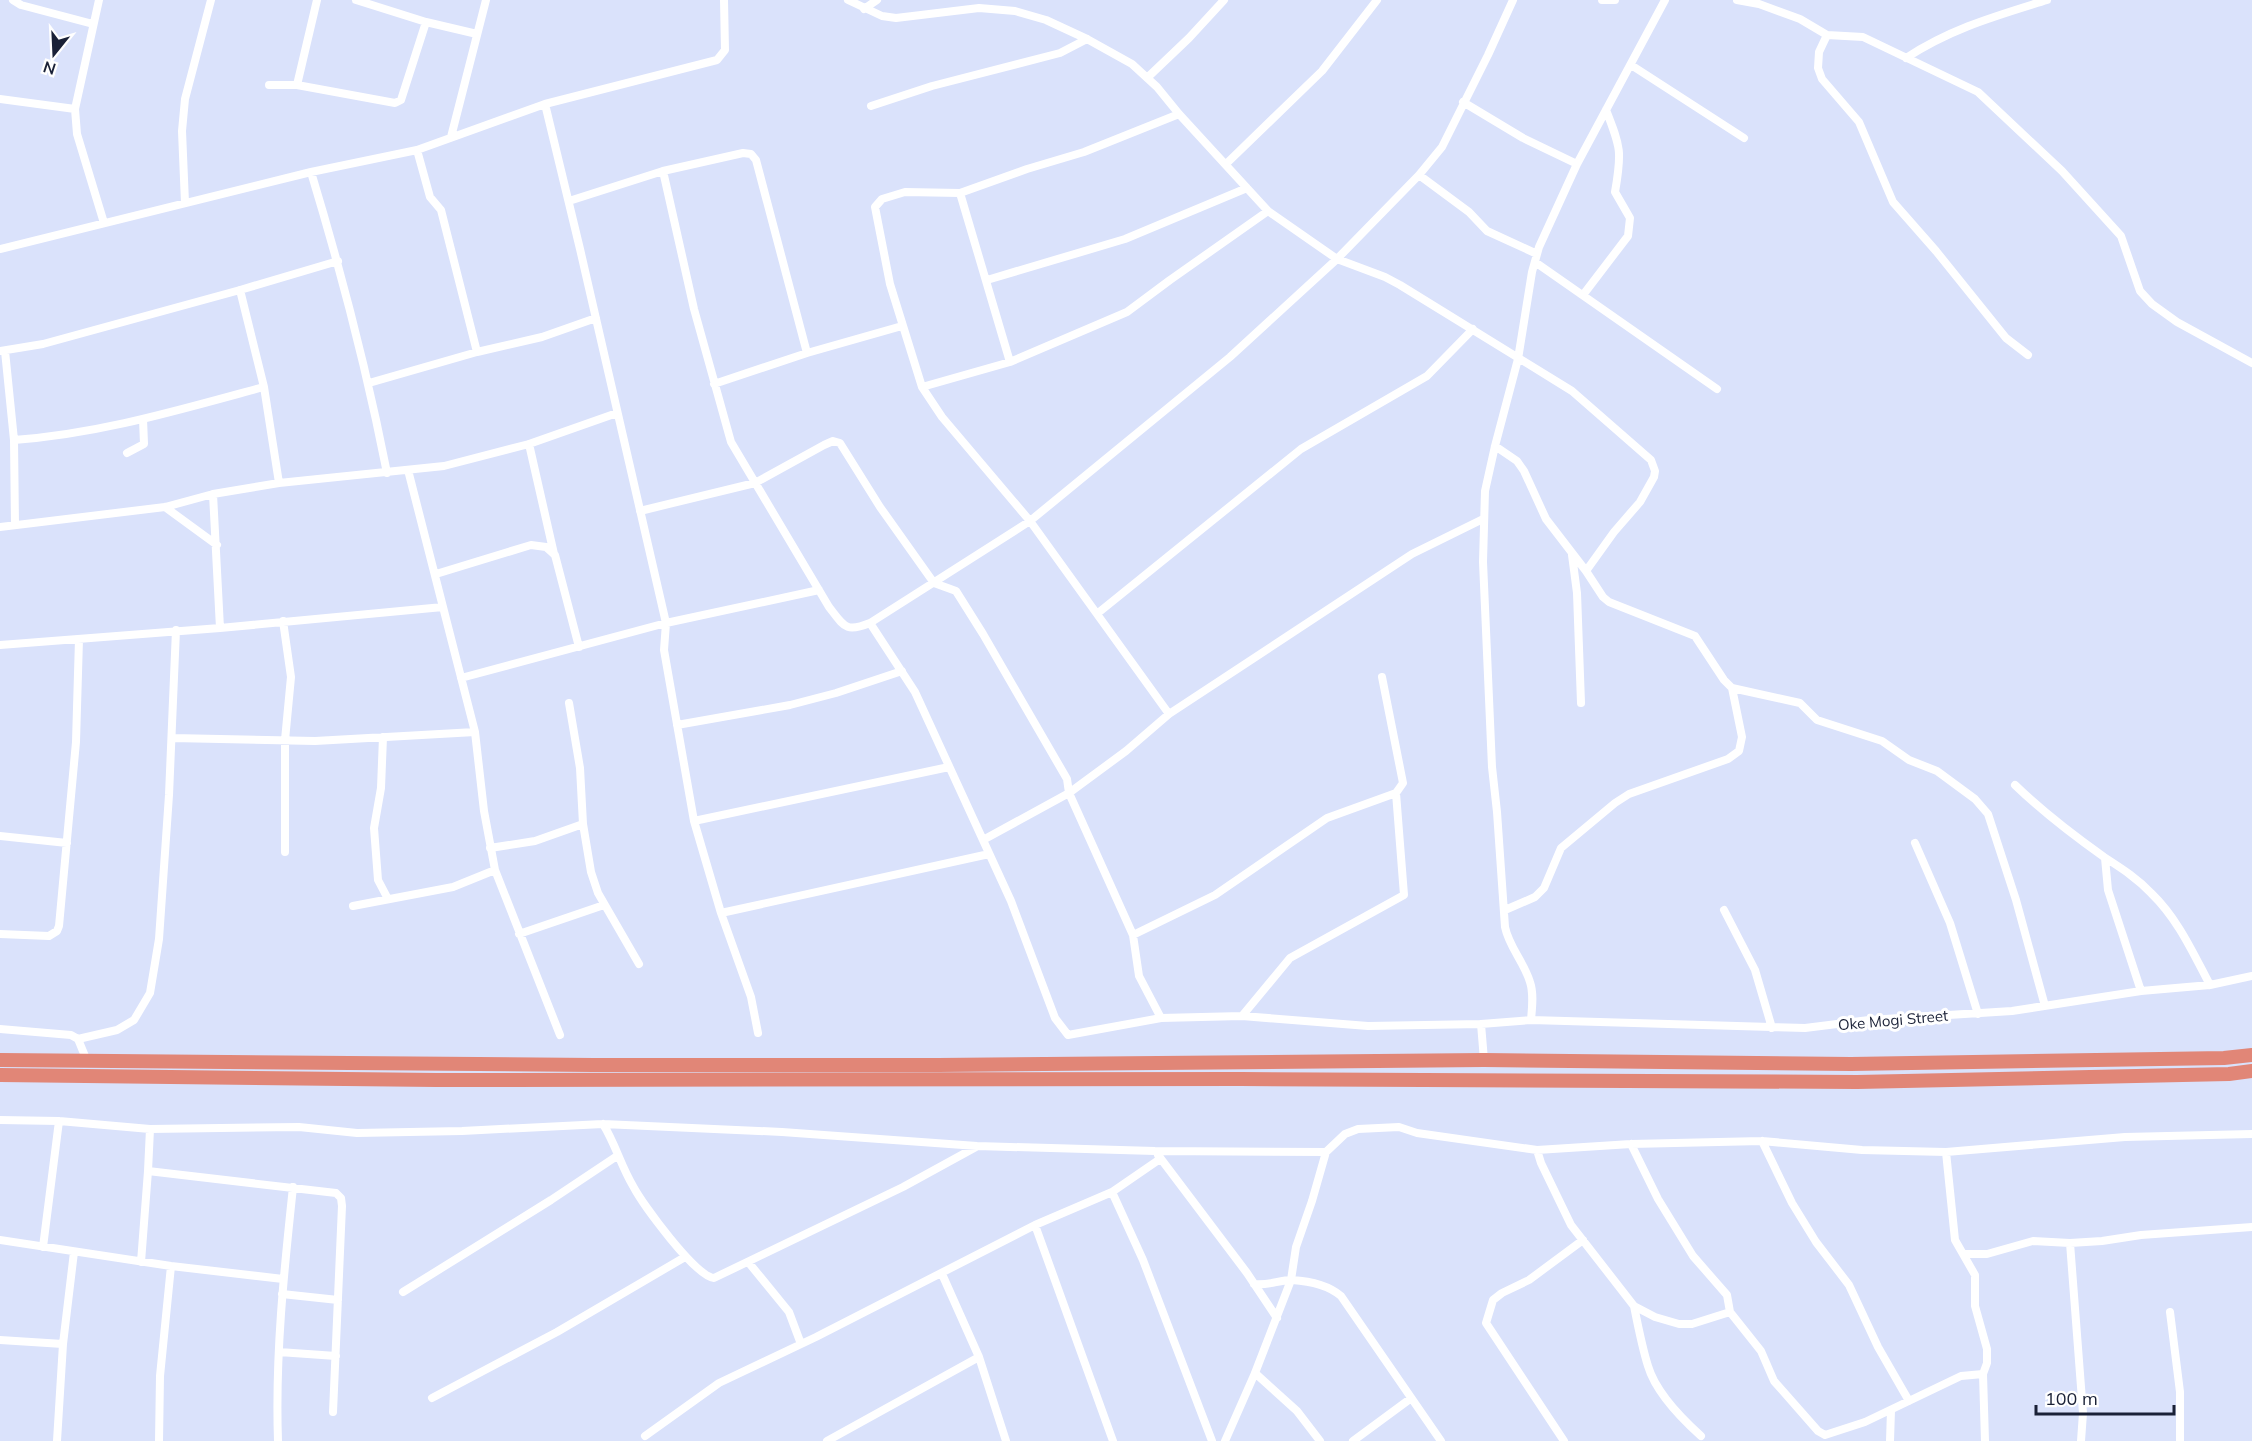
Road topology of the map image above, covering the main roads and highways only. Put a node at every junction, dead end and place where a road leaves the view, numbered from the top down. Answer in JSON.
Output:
{"nodes":[{"id":1,"x":2252,"y":1055,"type":"edge"},
{"id":2,"x":0,"y":1059,"type":"edge"},
{"id":3,"x":2252,"y":1071,"type":"edge"},
{"id":4,"x":0,"y":1075,"type":"edge"}],
"edges":[{"from":1,"to":2,"type":"highway"},
{"from":3,"to":4,"type":"highway"}]}
